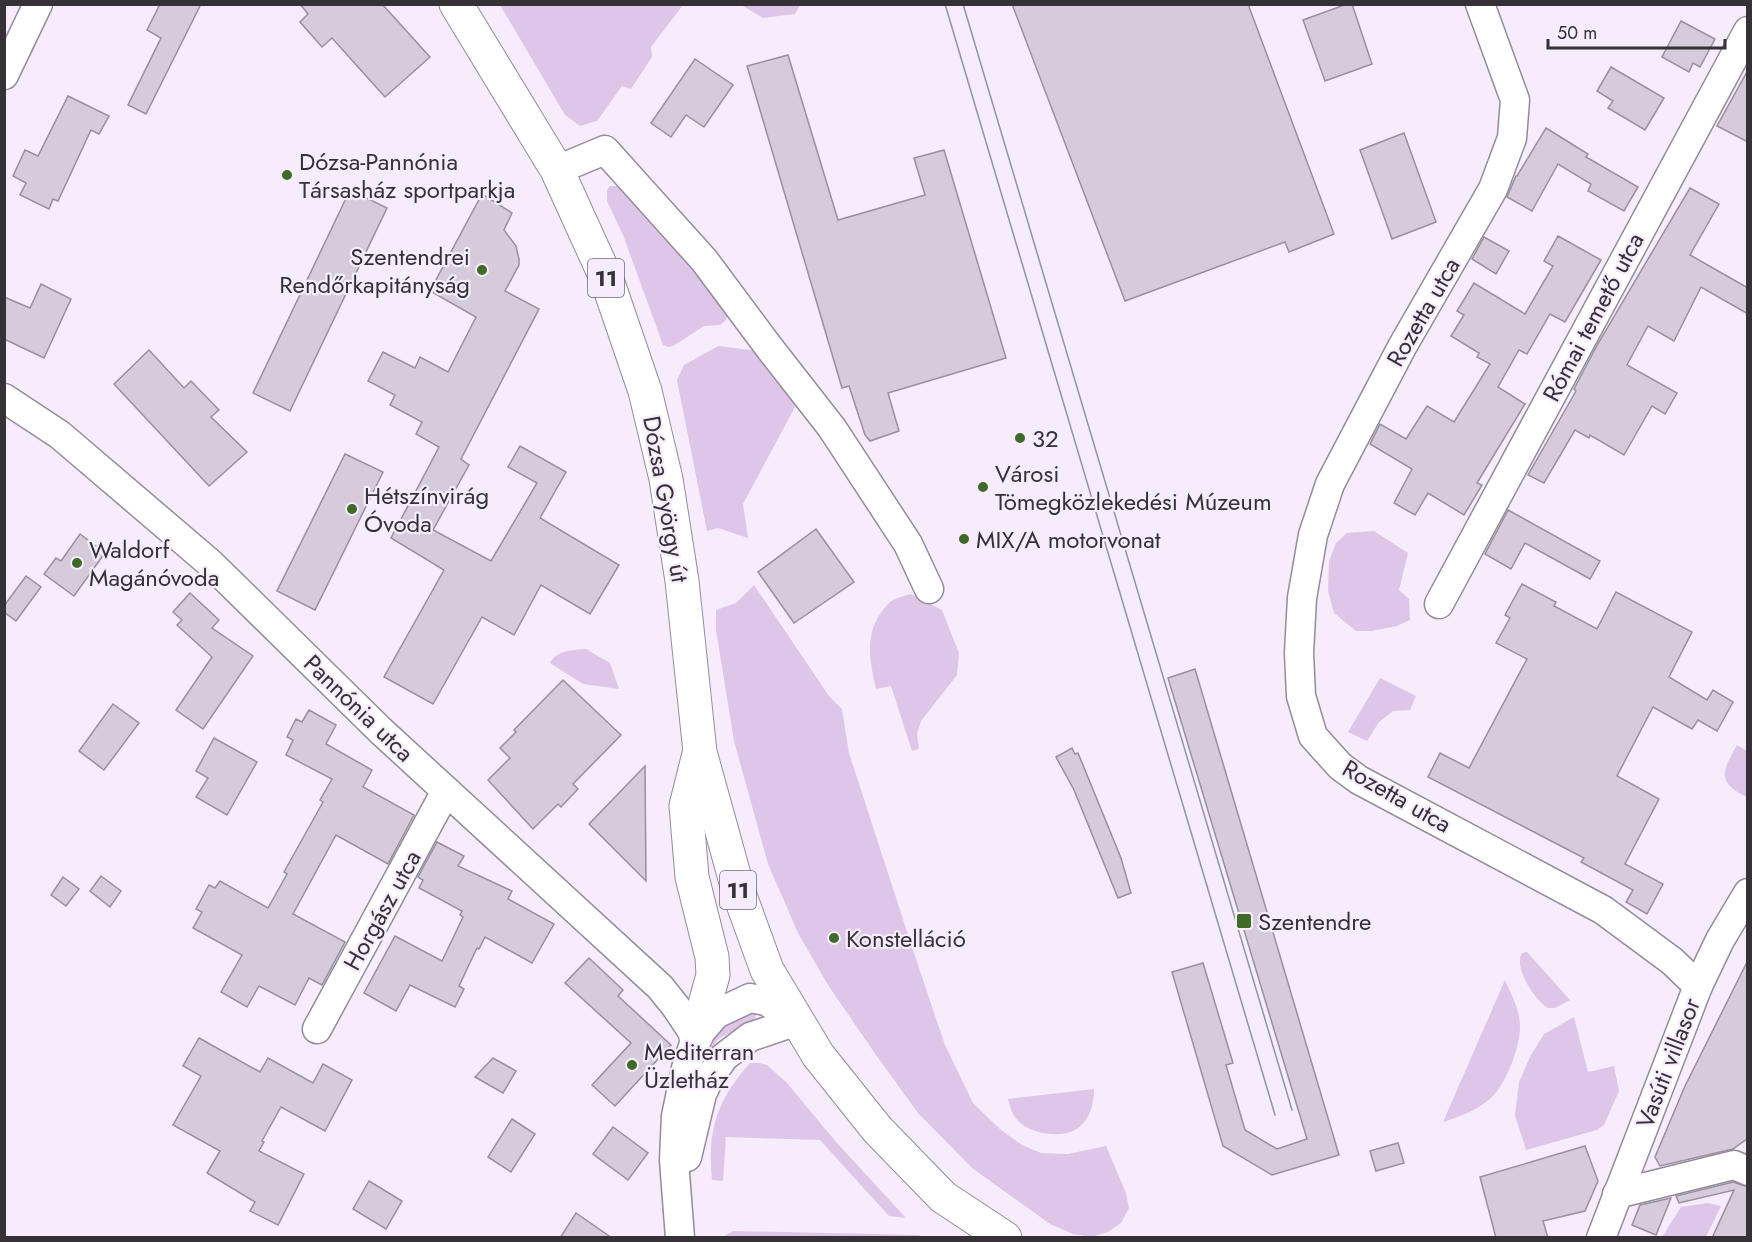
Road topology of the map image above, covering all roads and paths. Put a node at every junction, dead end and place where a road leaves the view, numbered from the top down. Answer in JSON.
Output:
{"nodes":[{"id":1,"x":38,"y":4,"type":"edge"},
{"id":2,"x":456,"y":4,"type":"edge"},
{"id":3,"x":1480,"y":4,"type":"edge"},
{"id":4,"x":1748,"y":31,"type":"edge"},
{"id":5,"x":4,"y":75,"type":"edge"},
{"id":6,"x":557,"y":170,"type":"junction"},
{"id":7,"x":4,"y":398,"type":"edge"},
{"id":8,"x":929,"y":589,"type":"dead end"},
{"id":9,"x":1439,"y":604,"type":"dead end"},
{"id":10,"x":700,"y":752,"type":"junction"},
{"id":11,"x":446,"y":791,"type":"junction"},
{"id":12,"x":1748,"y":893,"type":"edge"},
{"id":13,"x":1698,"y":986,"type":"junction"},
{"id":14,"x":796,"y":1021,"type":"junction"},
{"id":15,"x":317,"y":1029,"type":"dead end"},
{"id":16,"x":696,"y":1038,"type":"junction"},
{"id":17,"x":1743,"y":1163,"type":"edge"},
{"id":18,"x":1617,"y":1194,"type":"junction"},
{"id":19,"x":678,"y":1203,"type":"junction"},
{"id":20,"x":680,"y":1238,"type":"edge"},
{"id":21,"x":1005,"y":1238,"type":"edge"},
{"id":22,"x":1601,"y":1238,"type":"edge"}],
"edges":[{"from":1,"to":5,"type":"street"},
{"from":2,"to":6,"type":"main road","name":"Dózsa György út","number":"11"},
{"from":3,"to":13,"type":"street","name":"Rozetta utca"},
{"from":4,"to":9,"type":"street","name":"Római temető utca"},
{"from":6,"to":8,"type":"street"},
{"from":6,"to":10,"type":"main road","name":"Dózsa György út","number":"11"},
{"from":7,"to":11,"type":"street","name":"Pannónia utca"},
{"from":10,"to":14,"type":"main road","name":"Dózsa György út","number":"11"},
{"from":10,"to":16,"type":"main road"},
{"from":11,"to":15,"type":"street","name":"Horgász utca"},
{"from":11,"to":16,"type":"street","name":"Pannónia utca"},
{"from":12,"to":13,"type":"street","name":"Vasúti villasor"},
{"from":13,"to":18,"type":"street","name":"Vasúti villasor"},
{"from":14,"to":16,"type":"street"},
{"from":14,"to":19,"type":"street"},
{"from":14,"to":21,"type":"main road","number":"11"},
{"from":16,"to":19,"type":"street"},
{"from":17,"to":18,"type":"street"},
{"from":18,"to":22,"type":"street","name":"Vasúti villasor"},
{"from":19,"to":20,"type":"street"}]}
